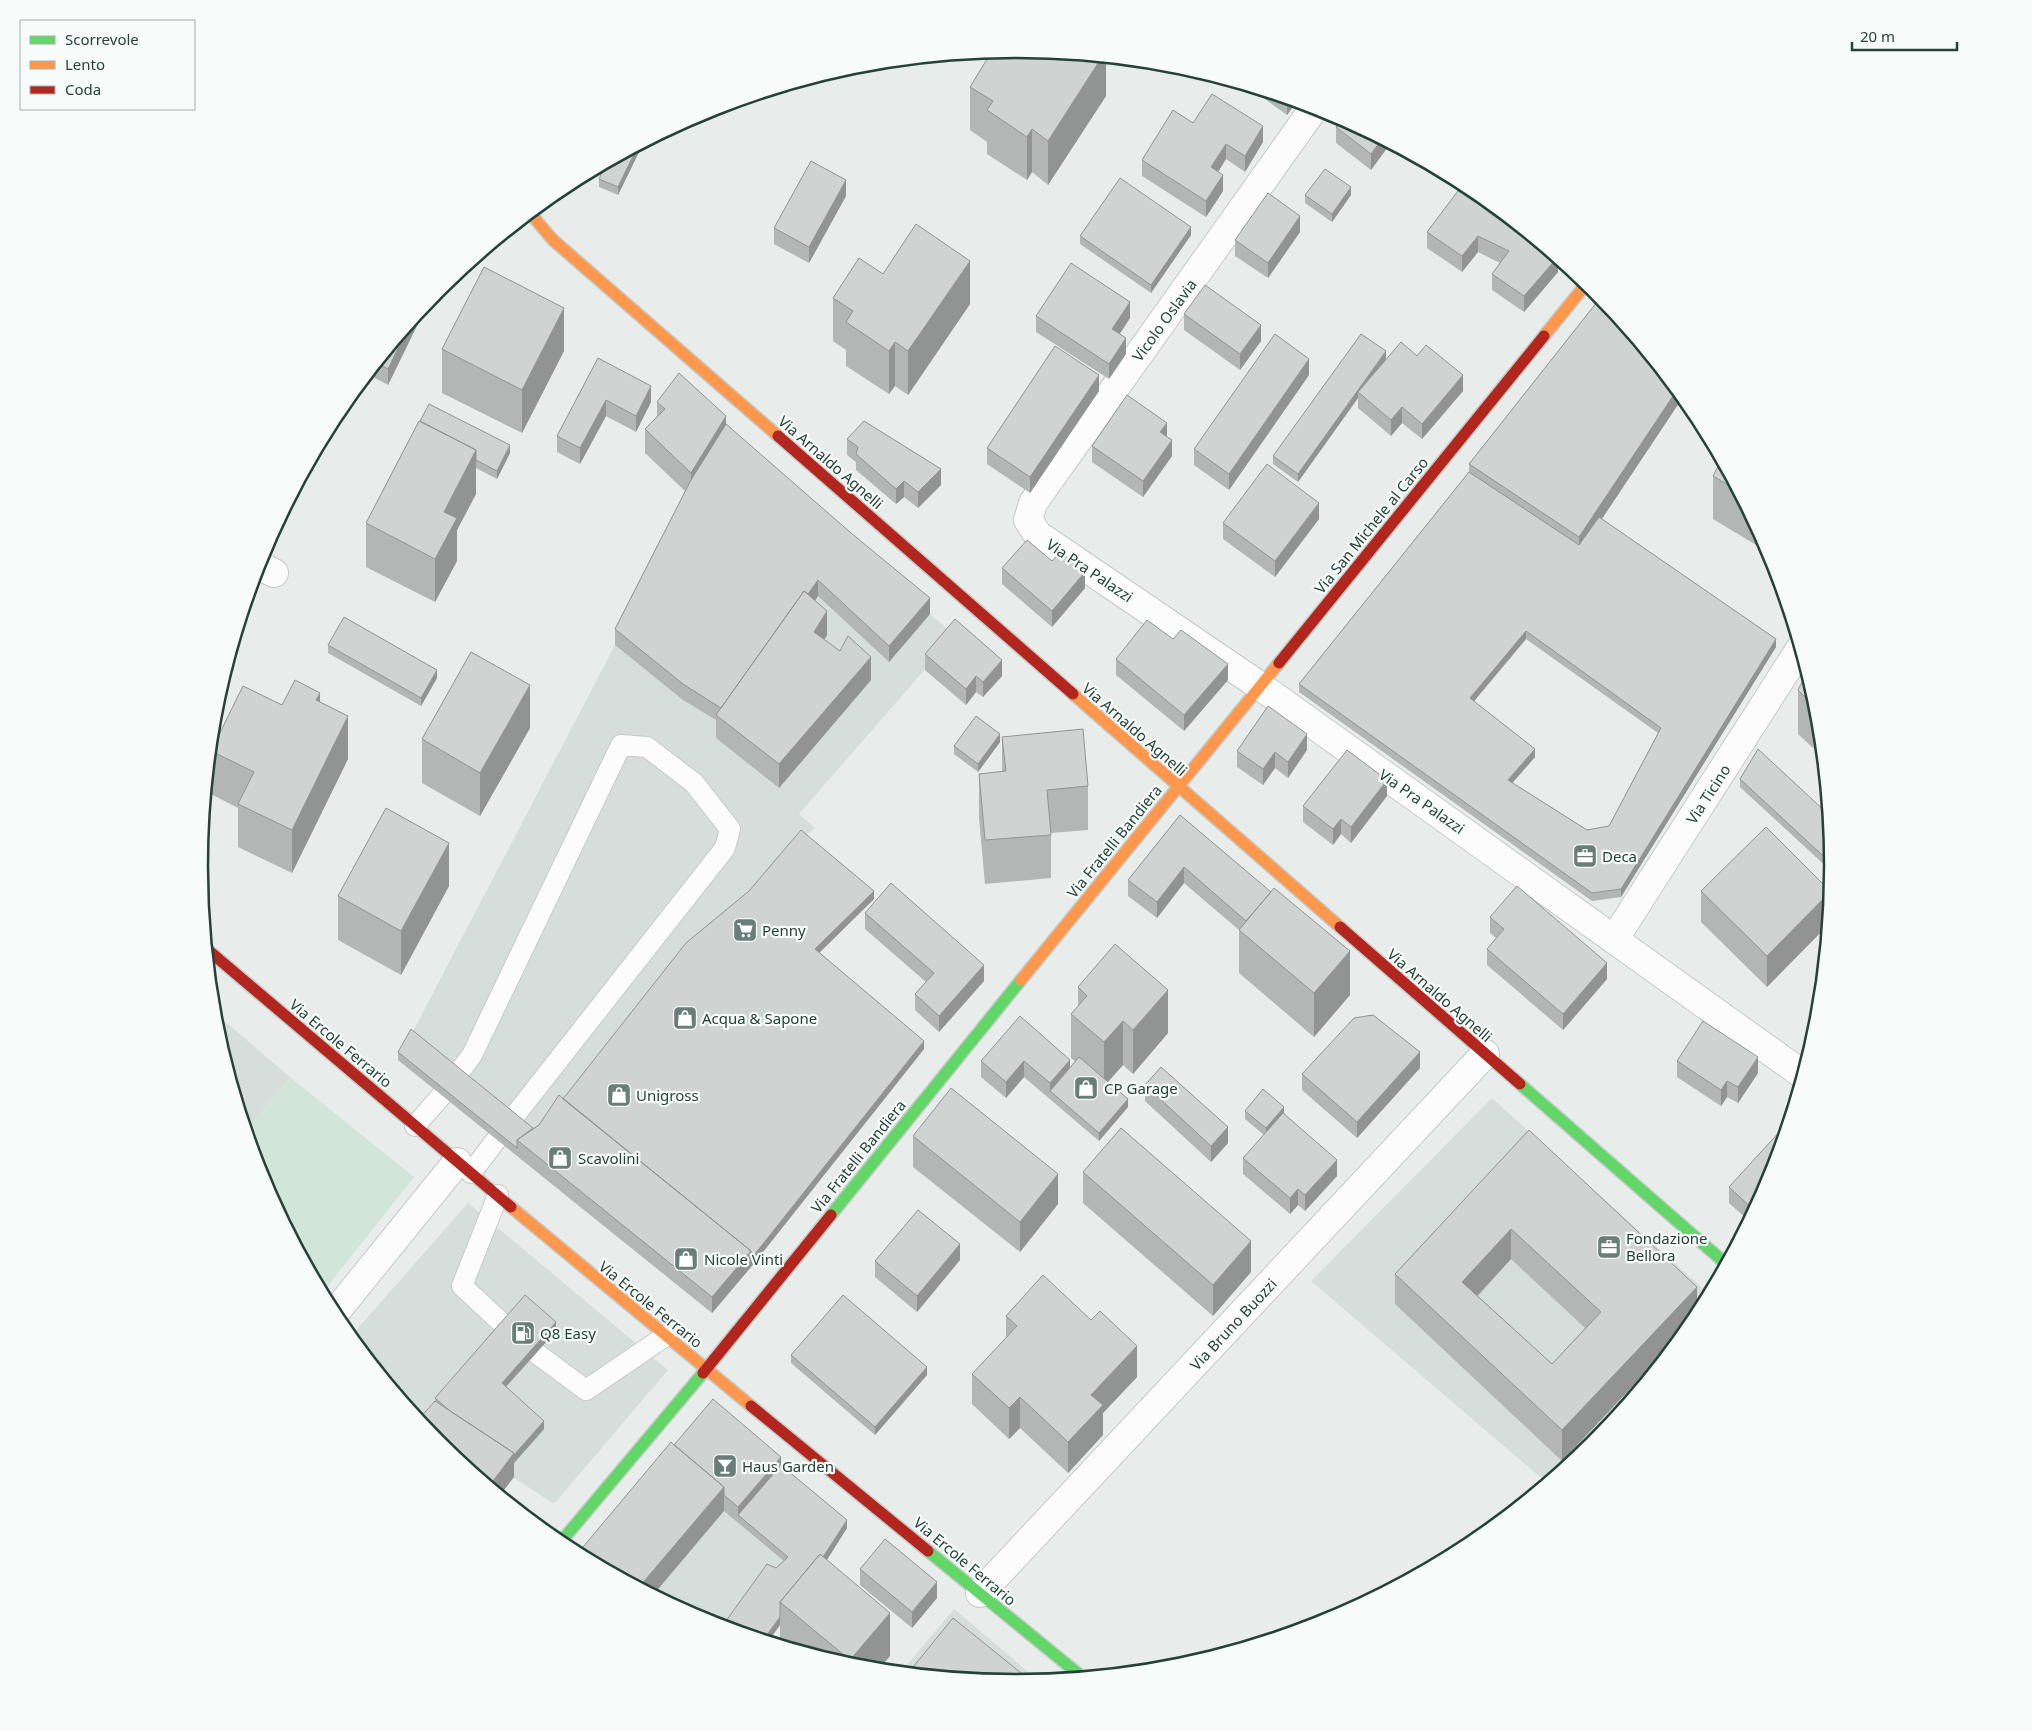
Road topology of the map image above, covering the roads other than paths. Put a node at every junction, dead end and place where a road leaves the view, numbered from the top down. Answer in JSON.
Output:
{"nodes":[{"id":1,"x":1310,"y":113,"type":"edge"},
{"id":2,"x":534,"y":217,"type":"edge"},
{"id":3,"x":1582,"y":289,"type":"edge"},
{"id":4,"x":1038,"y":535,"type":"joint"},
{"id":5,"x":1796,"y":655,"type":"edge"},
{"id":6,"x":1260,"y":686,"type":"junction"},
{"id":7,"x":1178,"y":786,"type":"junction"},
{"id":8,"x":1615,"y":938,"type":"junction"},
{"id":9,"x":213,"y":955,"type":"edge"},
{"id":10,"x":1485,"y":1054,"type":"junction"},
{"id":11,"x":1797,"y":1070,"type":"edge"},
{"id":12,"x":457,"y":1075,"type":"edge"},
{"id":13,"x":442,"y":1095,"type":"edge"},
{"id":14,"x":512,"y":1119,"type":"edge"},
{"id":15,"x":415,"y":1126,"type":"junction"},
{"id":16,"x":496,"y":1140,"type":"edge"},
{"id":17,"x":464,"y":1168,"type":"junction"},
{"id":18,"x":498,"y":1196,"type":"junction"},
{"id":19,"x":1721,"y":1261,"type":"edge"},
{"id":20,"x":340,"y":1307,"type":"edge"},
{"id":21,"x":505,"y":1326,"type":"edge"},
{"id":22,"x":667,"y":1335,"type":"junction"},
{"id":23,"x":536,"y":1353,"type":"edge"},
{"id":24,"x":707,"y":1368,"type":"junction"},
{"id":25,"x":566,"y":1536,"type":"edge"},
{"id":26,"x":980,"y":1593,"type":"junction"},
{"id":27,"x":1075,"y":1671,"type":"edge"}],
"edges":[{"from":1,"to":4,"type":"street","name":"Vicolo Oslavia"},
{"from":2,"to":7,"type":"street","name":"Via Arnaldo Agnelli"},
{"from":3,"to":6,"type":"street","name":"Via San Michele al Carso"},
{"from":4,"to":6,"type":"street","name":"Via Pra Palazzi"},
{"from":5,"to":8,"type":"street","name":"Via Ticino"},
{"from":6,"to":7,"type":"street","name":"Via San Michele al Carso"},
{"from":6,"to":8,"type":"street","name":"Via Pra Palazzi"},
{"from":7,"to":10,"type":"street","name":"Via Arnaldo Agnelli"},
{"from":7,"to":24,"type":"street","name":"Via Fratelli Bandiera"},
{"from":8,"to":11,"type":"street","name":"Via Pra Palazzi"},
{"from":9,"to":15,"type":"street","name":"Via Ercole Ferrario"},
{"from":10,"to":19,"type":"street","name":"Via Arnaldo Agnelli"},
{"from":10,"to":26,"type":"street","name":"Via Bruno Buozzi"},
{"from":12,"to":14,"type":"lane"},
{"from":13,"to":15,"type":"lane"},
{"from":15,"to":17,"type":"street","name":"Via Ercole Ferrario"},
{"from":16,"to":17,"type":"lane"},
{"from":17,"to":18,"type":"street","name":"Via Ercole Ferrario"},
{"from":17,"to":20,"type":"street"},
{"from":18,"to":21,"type":"lane"},
{"from":18,"to":22,"type":"street","name":"Via Ercole Ferrario"},
{"from":22,"to":23,"type":"lane"},
{"from":22,"to":24,"type":"street","name":"Via Ercole Ferrario"},
{"from":24,"to":25,"type":"street","name":"Via Fratelli Bandiera"},
{"from":24,"to":26,"type":"street","name":"Via Ercole Ferrario"},
{"from":26,"to":27,"type":"street","name":"Via Ercole Ferrario"}]}
